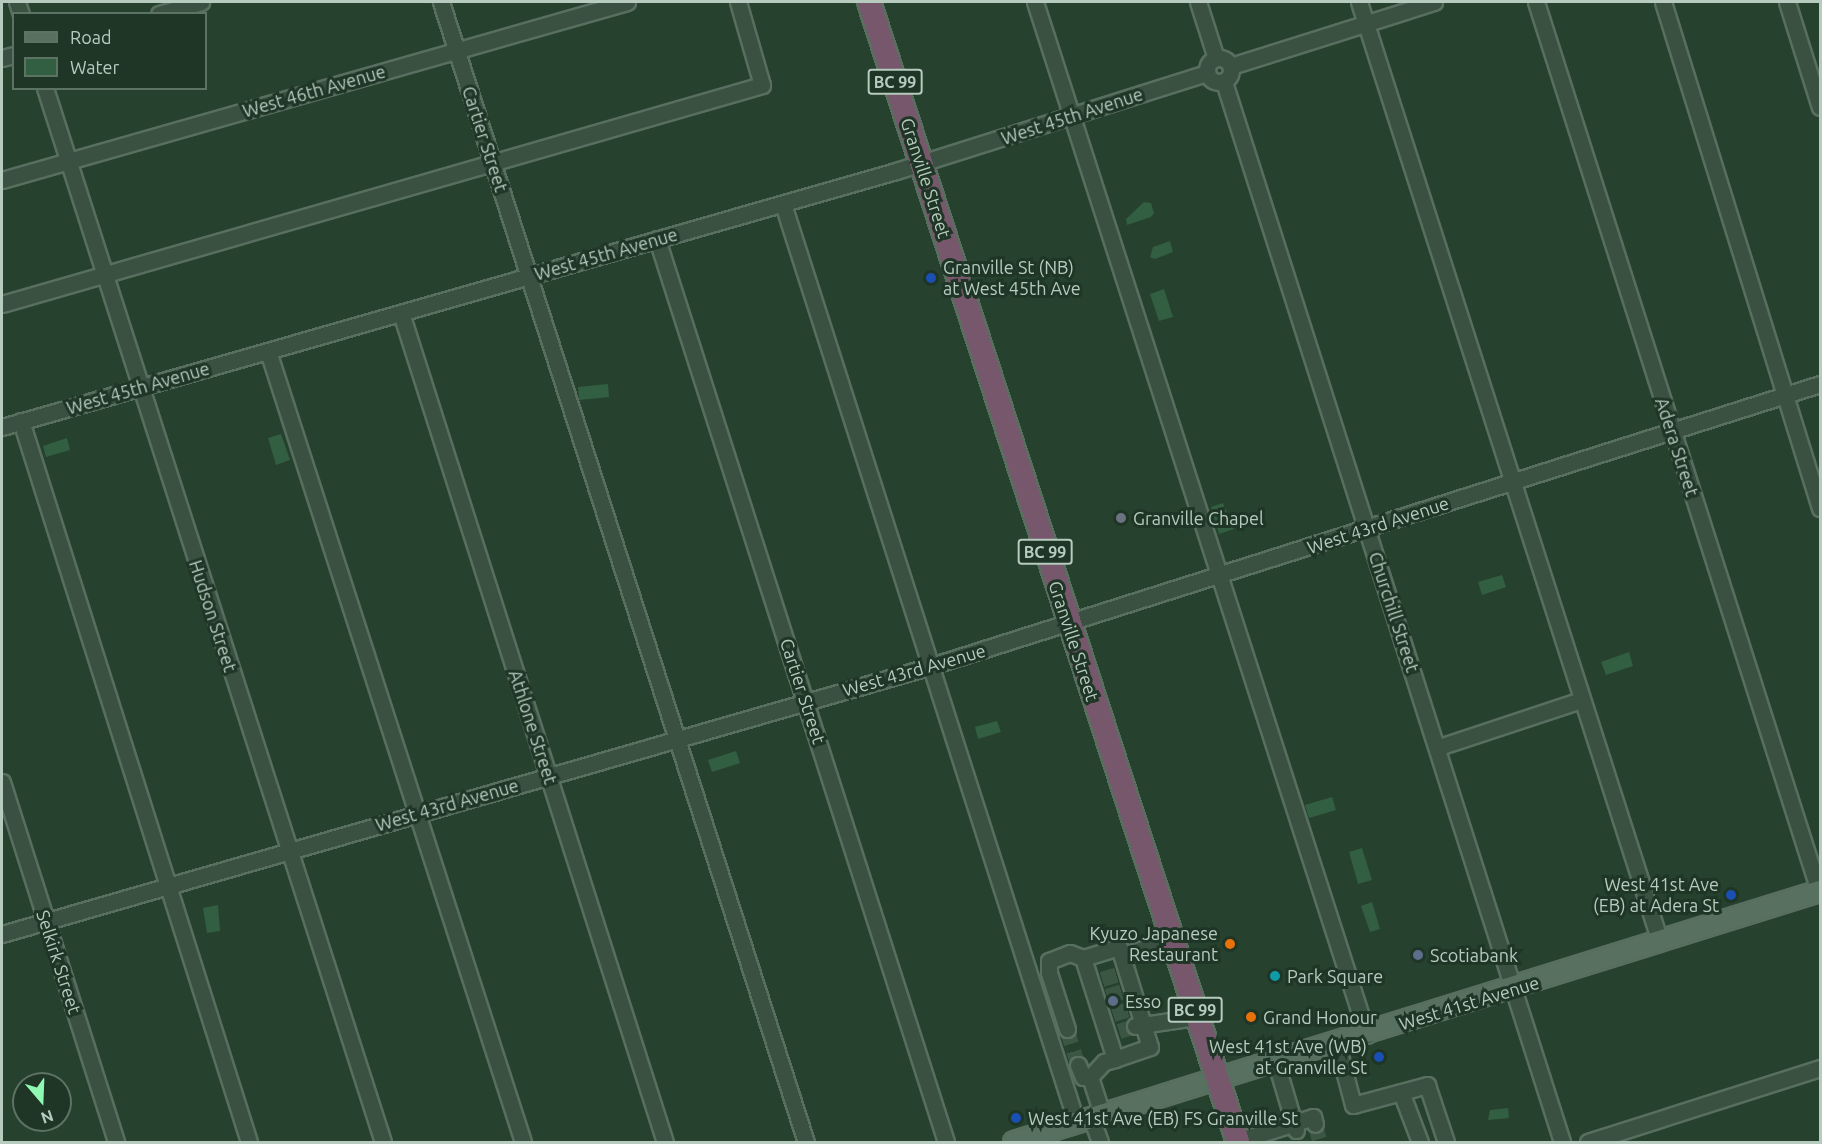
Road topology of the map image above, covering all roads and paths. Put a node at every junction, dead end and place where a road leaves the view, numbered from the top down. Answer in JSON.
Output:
{"nodes":[{"id":1,"x":201,"y":2,"type":"edge"},
{"id":2,"x":441,"y":2,"type":"edge"},
{"id":3,"x":627,"y":2,"type":"edge"},
{"id":4,"x":738,"y":2,"type":"edge"},
{"id":5,"x":869,"y":2,"type":"edge"},
{"id":6,"x":1035,"y":2,"type":"edge"},
{"id":7,"x":1198,"y":2,"type":"edge"},
{"id":8,"x":1359,"y":2,"type":"edge"},
{"id":9,"x":1434,"y":2,"type":"edge"},
{"id":10,"x":1536,"y":2,"type":"edge"},
{"id":11,"x":1663,"y":2,"type":"edge"},
{"id":12,"x":1787,"y":2,"type":"edge"},
{"id":13,"x":166,"y":12,"type":"edge"},
{"id":14,"x":1366,"y":23,"type":"junction"},
{"id":15,"x":457,"y":51,"type":"junction"},
{"id":16,"x":1216,"y":58,"type":"junction"},
{"id":17,"x":1231,"y":66,"type":"junction"},
{"id":18,"x":1207,"y":73,"type":"junction"},
{"id":19,"x":1224,"y":82,"type":"junction"},
{"id":20,"x":46,"y":90,"type":"edge"},
{"id":21,"x":1821,"y":107,"type":"edge"},
{"id":22,"x":1072,"y":116,"type":"junction"},
{"id":23,"x":68,"y":161,"type":"junction"},
{"id":24,"x":493,"y":162,"type":"junction"},
{"id":25,"x":921,"y":163,"type":"junction"},
{"id":26,"x":2,"y":180,"type":"edge"},
{"id":27,"x":783,"y":204,"type":"junction"},
{"id":28,"x":657,"y":239,"type":"junction"},
{"id":29,"x":104,"y":274,"type":"junction"},
{"id":30,"x":529,"y":276,"type":"junction"},
{"id":31,"x":2,"y":304,"type":"edge"},
{"id":32,"x":400,"y":313,"type":"junction"},
{"id":33,"x":268,"y":351,"type":"junction"},
{"id":34,"x":1821,"y":384,"type":"edge"},
{"id":35,"x":140,"y":387,"type":"junction"},
{"id":36,"x":1784,"y":396,"type":"junction"},
{"id":37,"x":21,"y":421,"type":"junction"},
{"id":38,"x":2,"y":427,"type":"edge"},
{"id":39,"x":1672,"y":432,"type":"junction"},
{"id":40,"x":1514,"y":481,"type":"junction"},
{"id":41,"x":1821,"y":508,"type":"edge"},
{"id":42,"x":1366,"y":529,"type":"junction"},
{"id":43,"x":1219,"y":576,"type":"junction"},
{"id":44,"x":1068,"y":623,"type":"junction"},
{"id":45,"x":931,"y":666,"type":"junction"},
{"id":46,"x":1581,"y":700,"type":"junction"},
{"id":47,"x":807,"y":702,"type":"junction"},
{"id":48,"x":677,"y":738,"type":"junction"},
{"id":49,"x":1438,"y":747,"type":"junction"},
{"id":50,"x":549,"y":776,"type":"junction"},
{"id":51,"x":2,"y":782,"type":"edge"},
{"id":52,"x":418,"y":813,"type":"junction"},
{"id":53,"x":290,"y":852,"type":"junction"},
{"id":54,"x":167,"y":887,"type":"junction"},
{"id":55,"x":1820,"y":891,"type":"edge"},
{"id":56,"x":46,"y":922,"type":"junction"},
{"id":57,"x":2,"y":934,"type":"edge"},
{"id":58,"x":1172,"y":939,"type":"junction"},
{"id":59,"x":1660,"y":942,"type":"junction"},
{"id":60,"x":1083,"y":958,"type":"junction"},
{"id":61,"x":1122,"y":967,"type":"junction"},
{"id":62,"x":1513,"y":989,"type":"junction"},
{"id":63,"x":1197,"y":1017,"type":"junction"},
{"id":64,"x":1139,"y":1025,"type":"junction"},
{"id":65,"x":1067,"y":1029,"type":"tunnel mouth"},
{"id":66,"x":1367,"y":1035,"type":"junction"},
{"id":67,"x":1336,"y":1044,"type":"junction"},
{"id":68,"x":1115,"y":1059,"type":"junction"},
{"id":69,"x":1276,"y":1063,"type":"junction"},
{"id":70,"x":1078,"y":1065,"type":"tunnel mouth"},
{"id":71,"x":1821,"y":1068,"type":"edge"},
{"id":72,"x":1090,"y":1077,"type":"junction"},
{"id":73,"x":1219,"y":1081,"type":"junction"},
{"id":74,"x":1401,"y":1092,"type":"junction"},
{"id":75,"x":1091,"y":1120,"type":"junction"},
{"id":76,"x":1315,"y":1124,"type":"dead end"},
{"id":77,"x":1294,"y":1126,"type":"junction"},
{"id":78,"x":1274,"y":1136,"type":"edge"},
{"id":79,"x":1238,"y":1142,"type":"edge"},
{"id":80,"x":116,"y":1143,"type":"edge"},
{"id":81,"x":249,"y":1143,"type":"edge"},
{"id":82,"x":383,"y":1143,"type":"edge"},
{"id":83,"x":523,"y":1143,"type":"edge"},
{"id":84,"x":665,"y":1143,"type":"edge"},
{"id":85,"x":806,"y":1143,"type":"edge"},
{"id":86,"x":946,"y":1143,"type":"edge"},
{"id":87,"x":1014,"y":1143,"type":"edge"},
{"id":88,"x":1100,"y":1143,"type":"edge"},
{"id":89,"x":1420,"y":1143,"type":"edge"},
{"id":90,"x":1446,"y":1143,"type":"edge"},
{"id":91,"x":1562,"y":1143,"type":"edge"},
{"id":92,"x":1588,"y":1143,"type":"edge"}],
"edges":[{"from":1,"to":13,"type":"street"},
{"from":2,"to":15,"type":"street","name":"Cartier Street"},
{"from":3,"to":15,"type":"street","name":"West 46th Avenue"},
{"from":4,"to":24,"type":"street"},
{"from":5,"to":25,"type":"highway","name":"Granville Street","number":"BC 99"},
{"from":6,"to":22,"type":"street"},
{"from":7,"to":16,"type":"street"},
{"from":8,"to":14,"type":"street"},
{"from":9,"to":14,"type":"street"},
{"from":10,"to":39,"type":"street","name":"Adera Street"},
{"from":11,"to":36,"type":"street"},
{"from":12,"to":21,"type":"street"},
{"from":14,"to":17,"type":"street"},
{"from":14,"to":40,"type":"street"},
{"from":15,"to":23,"type":"street","name":"West 46th Avenue"},
{"from":15,"to":24,"type":"street","name":"Cartier Street"},
{"from":16,"to":17,"type":"street"},
{"from":16,"to":18,"type":"street"},
{"from":17,"to":19,"type":"street"},
{"from":18,"to":19,"type":"street"},
{"from":18,"to":22,"type":"street","name":"West 45th Avenue"},
{"from":19,"to":42,"type":"street","name":"Churchill Street"},
{"from":20,"to":23,"type":"street","name":"Hudson Street"},
{"from":22,"to":25,"type":"street","name":"West 45th Avenue"},
{"from":22,"to":43,"type":"street"},
{"from":23,"to":26,"type":"street","name":"West 46th Avenue"},
{"from":23,"to":29,"type":"street","name":"Hudson Street"},
{"from":24,"to":29,"type":"street"},
{"from":24,"to":30,"type":"street","name":"Cartier Street"},
{"from":25,"to":27,"type":"street","name":"West 45th Avenue"},
{"from":25,"to":44,"type":"highway","name":"Granville Street","number":"BC 99"},
{"from":27,"to":28,"type":"street","name":"West 45th Avenue"},
{"from":27,"to":45,"type":"street"},
{"from":28,"to":30,"type":"street","name":"West 45th Avenue"},
{"from":28,"to":47,"type":"street","name":"Cartier Street"},
{"from":29,"to":31,"type":"street"},
{"from":29,"to":35,"type":"street","name":"Hudson Street"},
{"from":30,"to":32,"type":"street","name":"West 45th Avenue"},
{"from":30,"to":48,"type":"street","name":"Cartier Street"},
{"from":32,"to":33,"type":"street","name":"West 45th Avenue"},
{"from":32,"to":50,"type":"street","name":"Athlone Street"},
{"from":33,"to":35,"type":"street","name":"West 45th Avenue"},
{"from":33,"to":52,"type":"street"},
{"from":34,"to":36,"type":"street","name":"West 43rd Avenue"},
{"from":35,"to":37,"type":"street","name":"West 45th Avenue"},
{"from":35,"to":53,"type":"street","name":"Hudson Street"},
{"from":36,"to":39,"type":"street","name":"West 43rd Avenue"},
{"from":36,"to":41,"type":"street"},
{"from":37,"to":38,"type":"street","name":"West 45th Avenue"},
{"from":37,"to":54,"type":"street"},
{"from":39,"to":40,"type":"street","name":"West 43rd Avenue"},
{"from":39,"to":55,"type":"street","name":"Adera Street"},
{"from":40,"to":42,"type":"street","name":"West 43rd Avenue"},
{"from":40,"to":46,"type":"street"},
{"from":42,"to":43,"type":"street","name":"West 43rd Avenue"},
{"from":42,"to":49,"type":"street","name":"Churchill Street"},
{"from":43,"to":44,"type":"street","name":"West 43rd Avenue"},
{"from":43,"to":66,"type":"street"},
{"from":44,"to":45,"type":"street","name":"West 43rd Avenue"},
{"from":44,"to":58,"type":"highway","name":"Granville Street","number":"BC 99"},
{"from":45,"to":47,"type":"street","name":"West 43rd Avenue"},
{"from":45,"to":75,"type":"street"},
{"from":46,"to":49,"type":"street"},
{"from":46,"to":59,"type":"street"},
{"from":47,"to":48,"type":"street","name":"West 43rd Avenue"},
{"from":47,"to":86,"type":"street","name":"Cartier Street"},
{"from":48,"to":50,"type":"street","name":"West 43rd Avenue"},
{"from":48,"to":85,"type":"street","name":"Cartier Street"},
{"from":49,"to":62,"type":"street","name":"Churchill Street"},
{"from":50,"to":52,"type":"street","name":"West 43rd Avenue"},
{"from":50,"to":84,"type":"street","name":"Athlone Street"},
{"from":51,"to":56,"type":"street","name":"Selkirk Street"},
{"from":52,"to":53,"type":"street","name":"West 43rd Avenue"},
{"from":52,"to":83,"type":"street"},
{"from":53,"to":54,"type":"street","name":"West 43rd Avenue"},
{"from":53,"to":82,"type":"street","name":"Hudson Street"},
{"from":54,"to":56,"type":"street","name":"West 43rd Avenue"},
{"from":54,"to":81,"type":"street"},
{"from":55,"to":59,"type":"main road","name":"West 41st Avenue"},
{"from":56,"to":57,"type":"street","name":"West 43rd Avenue"},
{"from":56,"to":80,"type":"street","name":"Selkirk Street"},
{"from":58,"to":61,"type":"street"},
{"from":58,"to":63,"type":"highway","name":"Granville Street","number":"BC 99"},
{"from":59,"to":62,"type":"main road","name":"West 41st Avenue"},
{"from":60,"to":61,"type":"street"},
{"from":60,"to":65,"type":"street"},
{"from":60,"to":68,"type":"street"},
{"from":61,"to":64,"type":"street"},
{"from":62,"to":66,"type":"main road","name":"West 41st Avenue"},
{"from":62,"to":91,"type":"street","name":"Churchill Street"},
{"from":63,"to":64,"type":"street"},
{"from":63,"to":73,"type":"highway","name":"Granville Street","number":"BC 99"},
{"from":64,"to":68,"type":"street"},
{"from":66,"to":67,"type":"main road","name":"West 41st Avenue"},
{"from":67,"to":69,"type":"main road","name":"West 41st Avenue"},
{"from":67,"to":74,"type":"street"},
{"from":68,"to":72,"type":"street"},
{"from":69,"to":73,"type":"main road","name":"West 41st Avenue"},
{"from":69,"to":77,"type":"street"},
{"from":70,"to":72,"type":"street"},
{"from":71,"to":92,"type":"street"},
{"from":72,"to":75,"type":"street"},
{"from":73,"to":75,"type":"main road","name":"West 41st Avenue"},
{"from":73,"to":79,"type":"highway","name":"Granville Street","number":"BC 99"},
{"from":74,"to":89,"type":"street"},
{"from":74,"to":90,"type":"street"},
{"from":75,"to":87,"type":"main road","name":"West 41st Avenue"},
{"from":75,"to":88,"type":"street"},
{"from":76,"to":77,"type":"street"},
{"from":77,"to":78,"type":"street"},
{"from":78,"to":79,"type":"street"}]}
